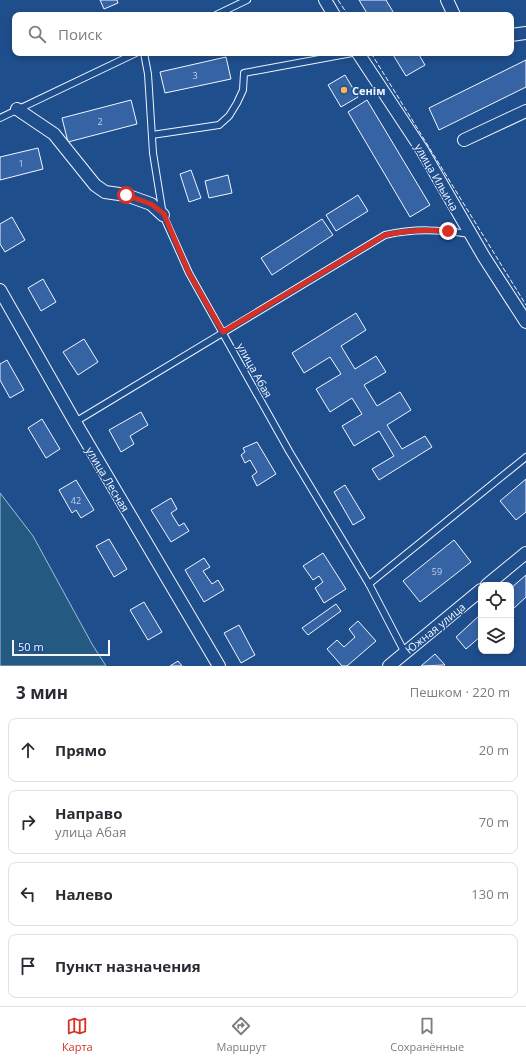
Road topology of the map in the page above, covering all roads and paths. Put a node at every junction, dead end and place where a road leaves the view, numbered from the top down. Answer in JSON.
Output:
{"nodes":[{"id":1,"x":247,"y":0,"type":"edge"},
{"id":2,"x":325,"y":0,"type":"edge"},
{"id":3,"x":447,"y":0,"type":"edge"},
{"id":4,"x":222,"y":12,"type":"edge"},
{"id":5,"x":332,"y":12,"type":"edge"},
{"id":6,"x":453,"y":12,"type":"edge"},
{"id":7,"x":526,"y":33,"type":"edge"},
{"id":8,"x":514,"y":35,"type":"edge"},
{"id":9,"x":130,"y":56,"type":"edge"},
{"id":10,"x":145,"y":56,"type":"edge"},
{"id":11,"x":336,"y":56,"type":"edge"},
{"id":12,"x":360,"y":56,"type":"edge"},
{"id":13,"x":17,"y":109,"type":"junction"},
{"id":14,"x":526,"y":111,"type":"edge"},
{"id":15,"x":0,"y":118,"type":"edge"},
{"id":16,"x":152,"y":135,"type":"junction"},
{"id":17,"x":464,"y":140,"type":"dead end"},
{"id":18,"x":164,"y":214,"type":"junction"},
{"id":19,"x":471,"y":234,"type":"junction"},
{"id":20,"x":0,"y":290,"type":"edge"},
{"id":21,"x":526,"y":322,"type":"edge"},
{"id":22,"x":223,"y":332,"type":"junction"},
{"id":23,"x":75,"y":422,"type":"junction"},
{"id":24,"x":526,"y":457,"type":"edge"},
{"id":25,"x":526,"y":553,"type":"edge"},
{"id":26,"x":491,"y":582,"type":"edge"},
{"id":27,"x":369,"y":584,"type":"junction"},
{"id":28,"x":478,"y":592,"type":"edge"},
{"id":29,"x":405,"y":653,"type":"junction"},
{"id":30,"x":219,"y":666,"type":"edge"},
{"id":31,"x":389,"y":666,"type":"edge"}],
"edges":[{"from":1,"to":4,"type":"lane"},
{"from":2,"to":5,"type":"street"},
{"from":3,"to":6,"type":"street"},
{"from":7,"to":8,"type":"street"},
{"from":9,"to":13,"type":"lane"},
{"from":10,"to":16,"type":"lane","name":"улица Абая"},
{"from":11,"to":16,"type":"lane"},
{"from":12,"to":19,"type":"street","name":"улица Ильича"},
{"from":13,"to":15,"type":"lane"},
{"from":13,"to":18,"type":"street"},
{"from":14,"to":17,"type":"street"},
{"from":16,"to":18,"type":"lane","name":"улица Абая"},
{"from":18,"to":22,"type":"lane","name":"улица Абая"},
{"from":19,"to":21,"type":"street","name":"улица Ильича"},
{"from":19,"to":22,"type":"lane"},
{"from":20,"to":23,"type":"street","name":"улица Лесная"},
{"from":22,"to":23,"type":"lane"},
{"from":22,"to":27,"type":"lane","name":"улица Абая"},
{"from":23,"to":30,"type":"street","name":"улица Лесная"},
{"from":24,"to":27,"type":"lane"},
{"from":25,"to":26,"type":"street"},
{"from":27,"to":29,"type":"lane","name":"улица Абая"},
{"from":28,"to":29,"type":"street","name":"Южная улица"},
{"from":29,"to":31,"type":"street","name":"Южная улица"}]}
